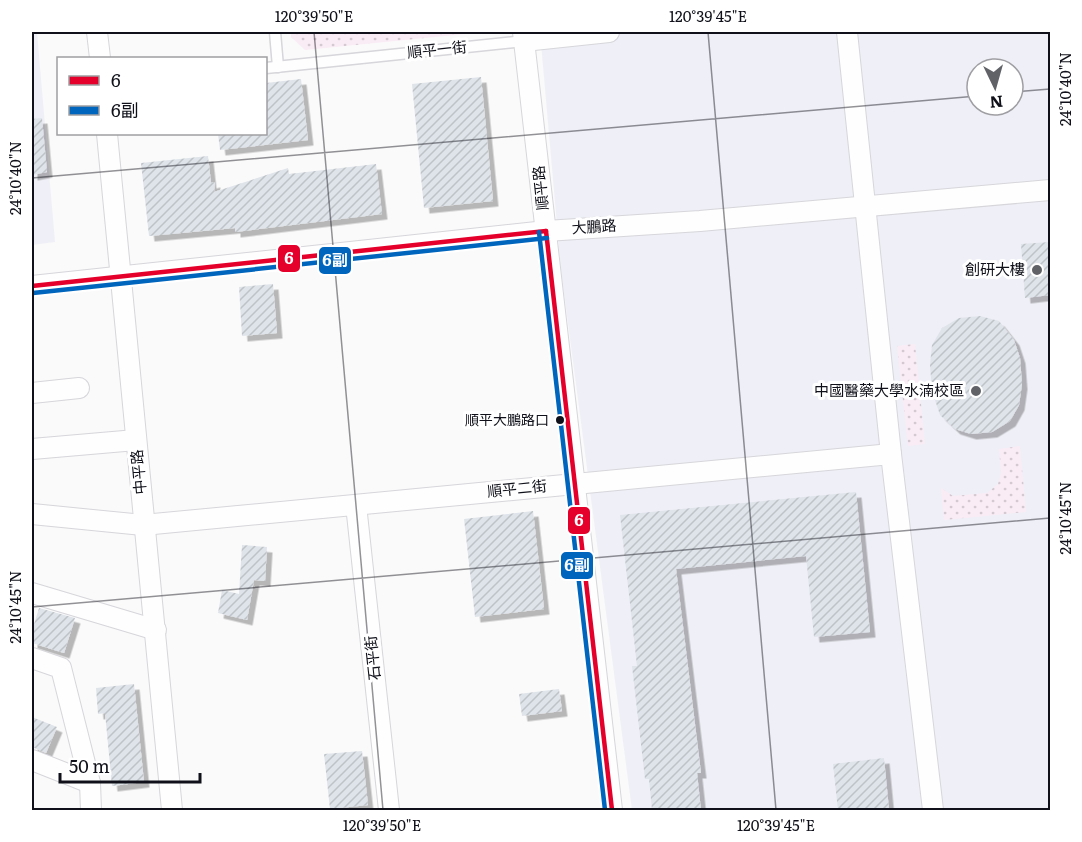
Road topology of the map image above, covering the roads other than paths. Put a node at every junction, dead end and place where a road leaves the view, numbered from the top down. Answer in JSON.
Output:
{"nodes":[{"id":1,"x":97,"y":32,"type":"edge"},
{"id":2,"x":275,"y":32,"type":"edge"},
{"id":3,"x":609,"y":32,"type":"edge"},
{"id":4,"x":847,"y":32,"type":"edge"},
{"id":5,"x":524,"y":36,"type":"edge"},
{"id":6,"x":100,"y":57,"type":"edge"},
{"id":7,"x":278,"y":67,"type":"junction"},
{"id":8,"x":267,"y":68,"type":"edge"},
{"id":9,"x":107,"y":135,"type":"edge"},
{"id":10,"x":1050,"y":190,"type":"edge"},
{"id":11,"x":864,"y":206,"type":"junction"},
{"id":12,"x":546,"y":231,"type":"junction"},
{"id":13,"x":121,"y":276,"type":"junction"},
{"id":14,"x":32,"y":286,"type":"edge"},
{"id":15,"x":79,"y":388,"type":"dead end"},
{"id":16,"x":32,"y":393,"type":"edge"},
{"id":17,"x":136,"y":440,"type":"junction"},
{"id":18,"x":32,"y":449,"type":"edge"},
{"id":19,"x":891,"y":454,"type":"junction"},
{"id":20,"x":574,"y":483,"type":"junction"},
{"id":21,"x":356,"y":505,"type":"junction"},
{"id":22,"x":32,"y":514,"type":"edge"},
{"id":23,"x":143,"y":525,"type":"junction"},
{"id":24,"x":32,"y":593,"type":"edge"},
{"id":25,"x":156,"y":630,"type":"junction"},
{"id":26,"x":32,"y":658,"type":"edge"},
{"id":27,"x":32,"y":760,"type":"edge"},
{"id":28,"x":90,"y":783,"type":"junction"},
{"id":29,"x":91,"y":810,"type":"edge"},
{"id":30,"x":172,"y":810,"type":"edge"},
{"id":31,"x":389,"y":810,"type":"edge"},
{"id":32,"x":612,"y":810,"type":"edge"},
{"id":33,"x":933,"y":810,"type":"edge"}],
"edges":[{"from":1,"to":6,"type":"street"},
{"from":2,"to":7,"type":"lane"},
{"from":3,"to":5,"type":"street","name":"順平一街"},
{"from":4,"to":11,"type":"street"},
{"from":5,"to":7,"type":"lane","name":"順平一街"},
{"from":5,"to":12,"type":"street","name":"順平路"},
{"from":7,"to":8,"type":"lane","name":"順平一街"},
{"from":9,"to":13,"type":"street","name":"中平路"},
{"from":10,"to":11,"type":"street","name":"大鵬路"},
{"from":11,"to":12,"type":"street","name":"大鵬路"},
{"from":11,"to":19,"type":"street"},
{"from":12,"to":13,"type":"street","name":"大鵬路"},
{"from":12,"to":20,"type":"street","name":"順平路"},
{"from":13,"to":14,"type":"street","name":"大鵬路"},
{"from":13,"to":17,"type":"street","name":"中平路"},
{"from":15,"to":16,"type":"street"},
{"from":17,"to":18,"type":"street"},
{"from":17,"to":23,"type":"street","name":"中平路"},
{"from":19,"to":20,"type":"street","name":"順平二街"},
{"from":19,"to":33,"type":"street"},
{"from":20,"to":21,"type":"street","name":"順平二街"},
{"from":20,"to":32,"type":"street","name":"順平路"},
{"from":21,"to":23,"type":"street","name":"順平二街"},
{"from":21,"to":31,"type":"street","name":"石平街"},
{"from":22,"to":23,"type":"street","name":"順平二街"},
{"from":23,"to":25,"type":"street","name":"中平路"},
{"from":24,"to":25,"type":"street"},
{"from":25,"to":30,"type":"street","name":"中平路"},
{"from":26,"to":28,"type":"street"},
{"from":27,"to":28,"type":"street"},
{"from":28,"to":29,"type":"street"}]}
